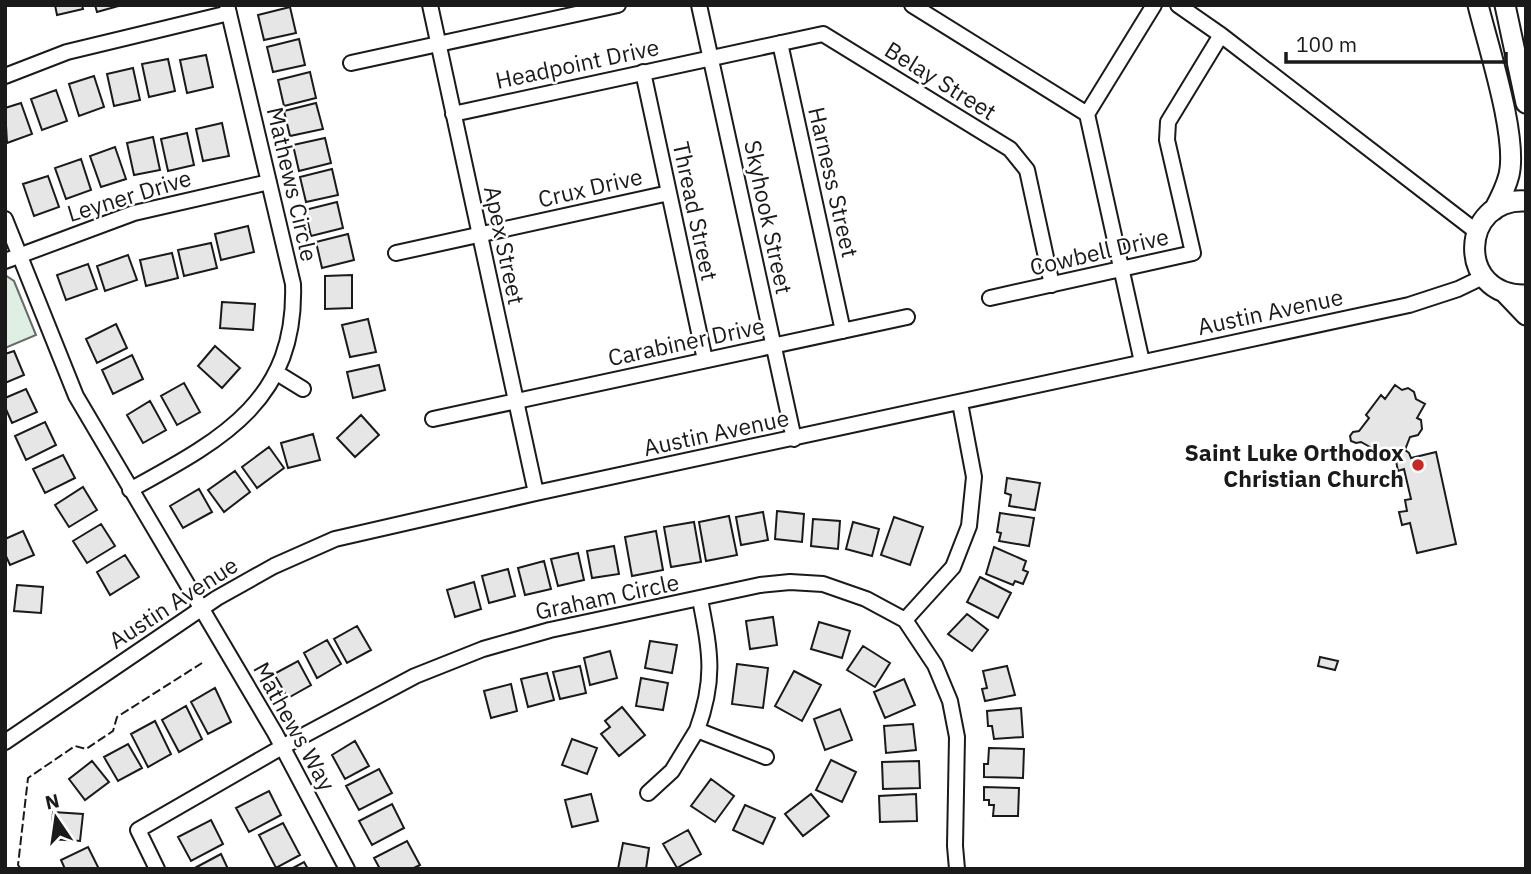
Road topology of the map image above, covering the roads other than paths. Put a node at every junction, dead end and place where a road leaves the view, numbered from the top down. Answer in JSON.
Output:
{"nodes":[{"id":1,"x":430,"y":5,"type":"edge"},
{"id":2,"x":618,"y":5,"type":"edge"},
{"id":3,"x":699,"y":5,"type":"edge"},
{"id":4,"x":912,"y":5,"type":"edge"},
{"id":5,"x":1154,"y":5,"type":"edge"},
{"id":6,"x":1178,"y":5,"type":"edge"},
{"id":7,"x":1478,"y":5,"type":"edge"},
{"id":8,"x":1505,"y":5,"type":"edge"},
{"id":9,"x":228,"y":9,"type":"edge"},
{"id":10,"x":1221,"y":35,"type":"junction"},
{"id":11,"x":780,"y":43,"type":"junction"},
{"id":12,"x":438,"y":44,"type":"junction"},
{"id":13,"x":711,"y":57,"type":"junction"},
{"id":14,"x":351,"y":63,"type":"dead end"},
{"id":15,"x":643,"y":72,"type":"junction"},
{"id":16,"x":5,"y":76,"type":"edge"},
{"id":17,"x":1526,"y":103,"type":"edge"},
{"id":18,"x":453,"y":114,"type":"junction"},
{"id":19,"x":1087,"y":114,"type":"junction"},
{"id":20,"x":269,"y":181,"type":"junction"},
{"id":21,"x":669,"y":193,"type":"junction"},
{"id":22,"x":1526,"y":201,"type":"edge"},
{"id":23,"x":1494,"y":210,"type":"junction"},
{"id":24,"x":5,"y":219,"type":"edge"},
{"id":25,"x":1477,"y":232,"type":"junction"},
{"id":26,"x":480,"y":234,"type":"junction"},
{"id":27,"x":396,"y":253,"type":"dead end"},
{"id":28,"x":12,"y":258,"type":"edge"},
{"id":29,"x":1121,"y":269,"type":"junction"},
{"id":30,"x":1483,"y":276,"type":"junction"},
{"id":31,"x":1052,"y":285,"type":"junction"},
{"id":32,"x":1506,"y":293,"type":"junction"},
{"id":33,"x":1526,"y":295,"type":"edge"},
{"id":34,"x":990,"y":298,"type":"dead end"},
{"id":35,"x":1526,"y":315,"type":"edge"},
{"id":36,"x":907,"y":317,"type":"dead end"},
{"id":37,"x":843,"y":331,"type":"junction"},
{"id":38,"x":774,"y":346,"type":"junction"},
{"id":39,"x":705,"y":360,"type":"junction"},
{"id":40,"x":1142,"y":362,"type":"junction"},
{"id":41,"x":277,"y":373,"type":"junction"},
{"id":42,"x":303,"y":389,"type":"dead end"},
{"id":43,"x":516,"y":401,"type":"junction"},
{"id":44,"x":960,"y":403,"type":"junction"},
{"id":45,"x":433,"y":419,"type":"dead end"},
{"id":46,"x":794,"y":439,"type":"junction"},
{"id":47,"x":130,"y":490,"type":"junction"},
{"id":48,"x":536,"y":494,"type":"junction"},
{"id":49,"x":699,"y":599,"type":"junction"},
{"id":50,"x":201,"y":608,"type":"junction"},
{"id":51,"x":905,"y":620,"type":"junction"},
{"id":52,"x":697,"y":730,"type":"junction"},
{"id":53,"x":5,"y":742,"type":"edge"},
{"id":54,"x":282,"y":747,"type":"junction"},
{"id":55,"x":766,"y":757,"type":"dead end"},
{"id":56,"x":648,"y":793,"type":"dead end"},
{"id":57,"x":157,"y":869,"type":"edge"},
{"id":58,"x":347,"y":869,"type":"edge"},
{"id":59,"x":957,"y":869,"type":"edge"}],
"edges":[{"from":1,"to":12,"type":"street","name":"Apex Street"},
{"from":2,"to":12,"type":"street"},
{"from":3,"to":13,"type":"street","name":"Skyhook Street"},
{"from":4,"to":19,"type":"street"},
{"from":5,"to":19,"type":"street"},
{"from":6,"to":10,"type":"street"},
{"from":7,"to":23,"type":"main road"},
{"from":8,"to":17,"type":"main road"},
{"from":9,"to":16,"type":"street"},
{"from":9,"to":20,"type":"street","name":"Mathews Circle"},
{"from":10,"to":25,"type":"street"},
{"from":10,"to":29,"type":"street","name":"Cowbell Drive"},
{"from":11,"to":13,"type":"street","name":"Belay Street"},
{"from":11,"to":31,"type":"street","name":"Belay Street"},
{"from":11,"to":37,"type":"street","name":"Harness Street"},
{"from":12,"to":14,"type":"street"},
{"from":12,"to":18,"type":"street","name":"Apex Street"},
{"from":13,"to":15,"type":"street","name":"Headpoint Drive"},
{"from":13,"to":38,"type":"street","name":"Skyhook Street"},
{"from":15,"to":18,"type":"street","name":"Headpoint Drive"},
{"from":15,"to":21,"type":"street","name":"Thread Street"},
{"from":18,"to":26,"type":"street","name":"Apex Street"},
{"from":19,"to":29,"type":"street"},
{"from":20,"to":28,"type":"street","name":"Leyner Drive"},
{"from":20,"to":41,"type":"street","name":"Mathews Circle"},
{"from":21,"to":26,"type":"street","name":"Crux Drive"},
{"from":21,"to":39,"type":"street","name":"Thread Street"},
{"from":22,"to":23,"type":"main road"},
{"from":23,"to":25,"type":"main road"},
{"from":24,"to":28,"type":"street"},
{"from":25,"to":30,"type":"main road"},
{"from":26,"to":27,"type":"street","name":"Crux Drive"},
{"from":26,"to":43,"type":"street","name":"Apex Street"},
{"from":28,"to":47,"type":"street"},
{"from":29,"to":31,"type":"street","name":"Cowbell Drive"},
{"from":29,"to":40,"type":"street"},
{"from":30,"to":32,"type":"main road"},
{"from":30,"to":40,"type":"street","name":"Austin Avenue"},
{"from":31,"to":34,"type":"street","name":"Cowbell Drive"},
{"from":32,"to":33,"type":"main road"},
{"from":32,"to":35,"type":"main road"},
{"from":36,"to":37,"type":"street","name":"Carabiner Drive"},
{"from":37,"to":38,"type":"street","name":"Carabiner Drive"},
{"from":38,"to":39,"type":"street","name":"Carabiner Drive"},
{"from":38,"to":46,"type":"street","name":"Skyhook Street"},
{"from":39,"to":43,"type":"street","name":"Carabiner Drive"},
{"from":40,"to":44,"type":"street","name":"Austin Avenue"},
{"from":41,"to":42,"type":"street"},
{"from":41,"to":47,"type":"street","name":"Mathews Circle"},
{"from":43,"to":45,"type":"street","name":"Carabiner Drive"},
{"from":43,"to":48,"type":"street","name":"Apex Street"},
{"from":44,"to":46,"type":"street","name":"Austin Avenue"},
{"from":44,"to":51,"type":"street"},
{"from":46,"to":48,"type":"street","name":"Austin Avenue"},
{"from":47,"to":50,"type":"street"},
{"from":48,"to":50,"type":"street","name":"Austin Avenue"},
{"from":49,"to":51,"type":"street","name":"Graham Circle"},
{"from":49,"to":52,"type":"street"},
{"from":49,"to":54,"type":"street","name":"Graham Circle"},
{"from":50,"to":53,"type":"street","name":"Austin Avenue"},
{"from":50,"to":54,"type":"street","name":"Mathews Way"},
{"from":51,"to":59,"type":"street","name":"Graham Circle"},
{"from":52,"to":55,"type":"street"},
{"from":52,"to":56,"type":"street"},
{"from":54,"to":57,"type":"street","name":"Graham Circle"},
{"from":54,"to":58,"type":"street","name":"Mathews Way"}]}
